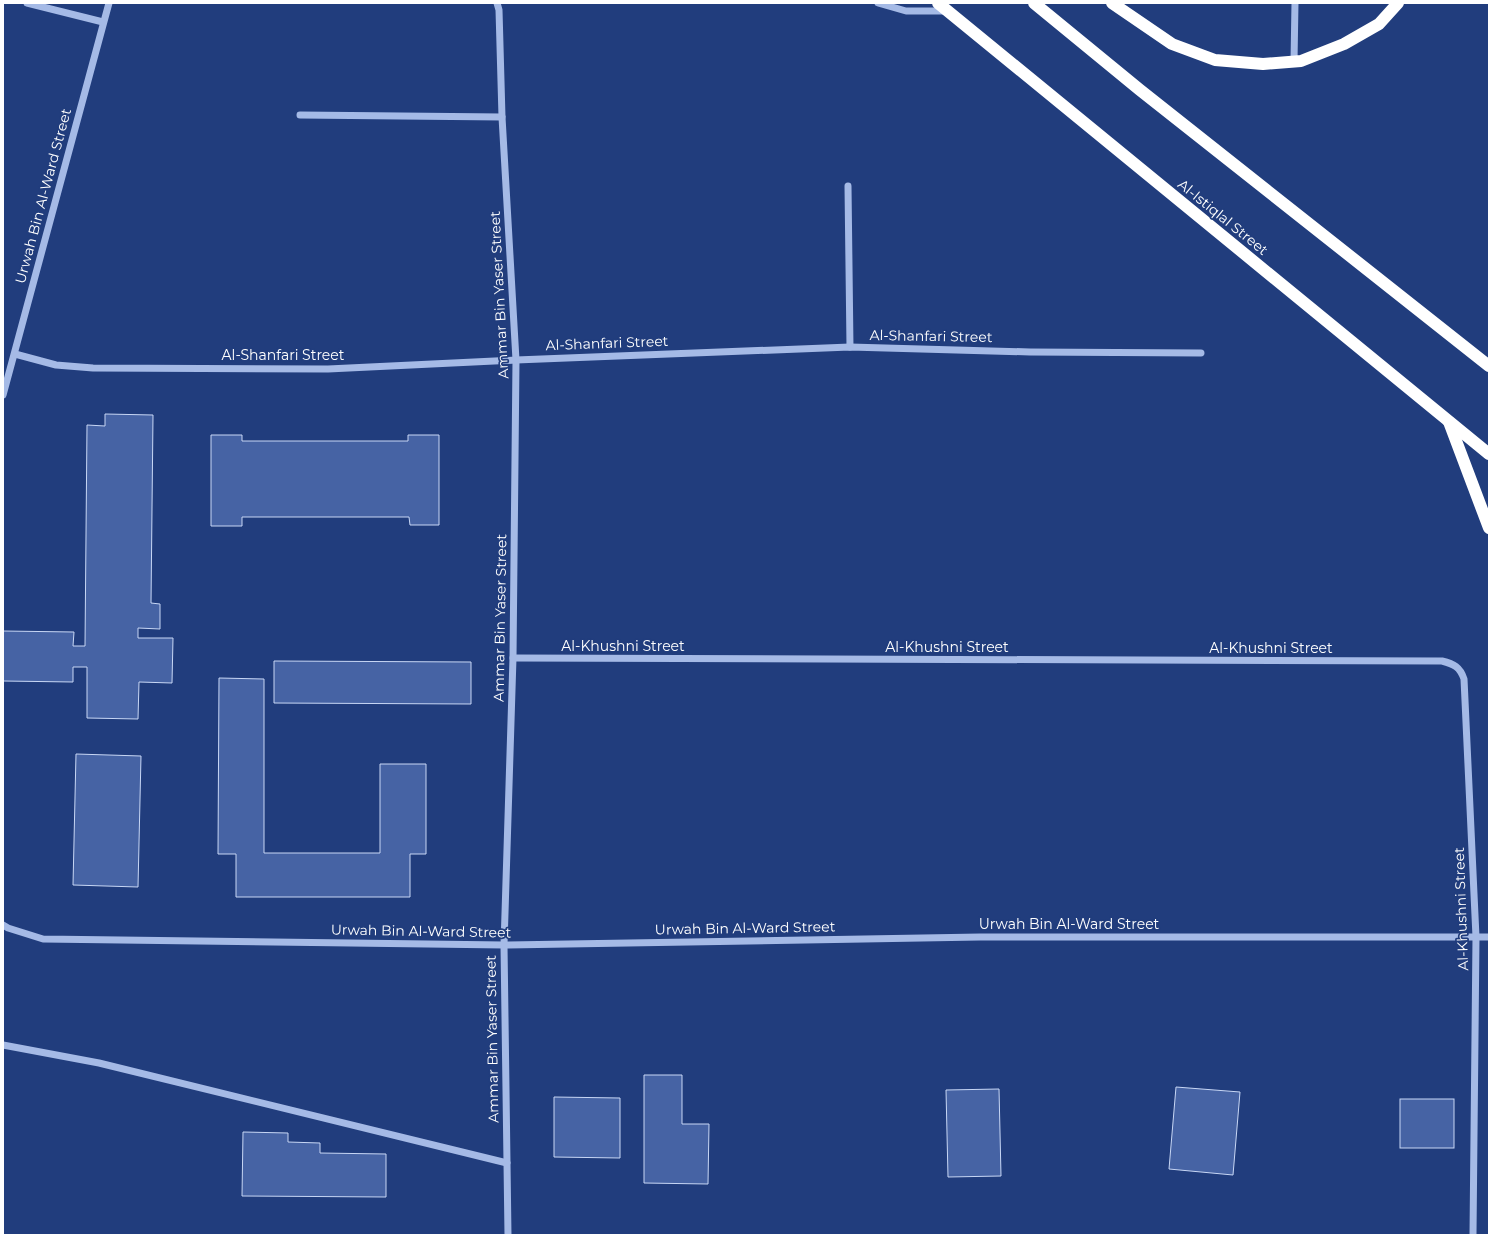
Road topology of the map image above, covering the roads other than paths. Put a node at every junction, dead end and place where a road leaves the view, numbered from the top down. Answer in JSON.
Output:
{"nodes":[{"id":1,"x":27,"y":3,"type":"edge"},
{"id":2,"x":109,"y":3,"type":"edge"},
{"id":3,"x":505,"y":3,"type":"edge"},
{"id":4,"x":878,"y":3,"type":"edge"},
{"id":5,"x":938,"y":3,"type":"edge"},
{"id":6,"x":1034,"y":3,"type":"edge"},
{"id":7,"x":1112,"y":3,"type":"edge"},
{"id":8,"x":1295,"y":3,"type":"edge"},
{"id":9,"x":1398,"y":3,"type":"edge"},
{"id":10,"x":498,"y":6,"type":"edge"},
{"id":11,"x":948,"y":11,"type":"junction"},
{"id":12,"x":102,"y":22,"type":"junction"},
{"id":13,"x":1294,"y":61,"type":"junction"},
{"id":14,"x":300,"y":115,"type":"dead end"},
{"id":15,"x":502,"y":117,"type":"junction"},
{"id":16,"x":848,"y":186,"type":"dead end"},
{"id":17,"x":850,"y":347,"type":"junction"},
{"id":18,"x":1201,"y":353,"type":"dead end"},
{"id":19,"x":15,"y":354,"type":"junction"},
{"id":20,"x":516,"y":360,"type":"junction"},
{"id":21,"x":1489,"y":366,"type":"edge"},
{"id":22,"x":3,"y":395,"type":"edge"},
{"id":23,"x":1448,"y":421,"type":"junction"},
{"id":24,"x":1489,"y":454,"type":"edge"},
{"id":25,"x":1489,"y":528,"type":"edge"},
{"id":26,"x":513,"y":658,"type":"junction"},
{"id":27,"x":3,"y":925,"type":"edge"},
{"id":28,"x":1476,"y":937,"type":"junction"},
{"id":29,"x":1489,"y":937,"type":"edge"},
{"id":30,"x":504,"y":945,"type":"junction"},
{"id":31,"x":3,"y":1045,"type":"edge"},
{"id":32,"x":507,"y":1163,"type":"junction"},
{"id":33,"x":508,"y":1235,"type":"edge"},
{"id":34,"x":1475,"y":1235,"type":"edge"}],
"edges":[{"from":1,"to":12,"type":"street"},
{"from":2,"to":12,"type":"street","name":"Urwah Bin Al-Ward Street"},
{"from":3,"to":10,"type":"street"},
{"from":4,"to":11,"type":"street"},
{"from":5,"to":11,"type":"highway","name":"Al-Istiqlal Street"},
{"from":6,"to":21,"type":"highway"},
{"from":7,"to":13,"type":"highway"},
{"from":8,"to":13,"type":"street"},
{"from":9,"to":13,"type":"highway"},
{"from":10,"to":15,"type":"street","name":"Ammar Bin Yaser Street"},
{"from":11,"to":23,"type":"highway","name":"Al-Istiqlal Street"},
{"from":12,"to":19,"type":"street","name":"Urwah Bin Al-Ward Street"},
{"from":14,"to":15,"type":"street"},
{"from":15,"to":20,"type":"street","name":"Ammar Bin Yaser Street"},
{"from":16,"to":17,"type":"street"},
{"from":17,"to":18,"type":"street","name":"Al-Shanfari Street"},
{"from":17,"to":20,"type":"street","name":"Al-Shanfari Street"},
{"from":19,"to":20,"type":"street","name":"Al-Shanfari Street"},
{"from":19,"to":22,"type":"street","name":"Urwah Bin Al-Ward Street"},
{"from":20,"to":26,"type":"street","name":"Ammar Bin Yaser Street"},
{"from":23,"to":24,"type":"highway","name":"Al-Istiqlal Street"},
{"from":23,"to":25,"type":"highway"},
{"from":26,"to":28,"type":"street","name":"Al-Khushni Street"},
{"from":26,"to":30,"type":"street","name":"Ammar Bin Yaser Street"},
{"from":27,"to":30,"type":"street","name":"Urwah Bin Al-Ward Street"},
{"from":28,"to":29,"type":"street","name":"Urwah Bin Al-Ward Street"},
{"from":28,"to":30,"type":"street","name":"Urwah Bin Al-Ward Street"},
{"from":28,"to":34,"type":"street","name":"Al-Khushni Street"},
{"from":30,"to":32,"type":"street","name":"Ammar Bin Yaser Street"},
{"from":31,"to":32,"type":"street"},
{"from":32,"to":33,"type":"street","name":"Ammar Bin Yaser Street"}]}
